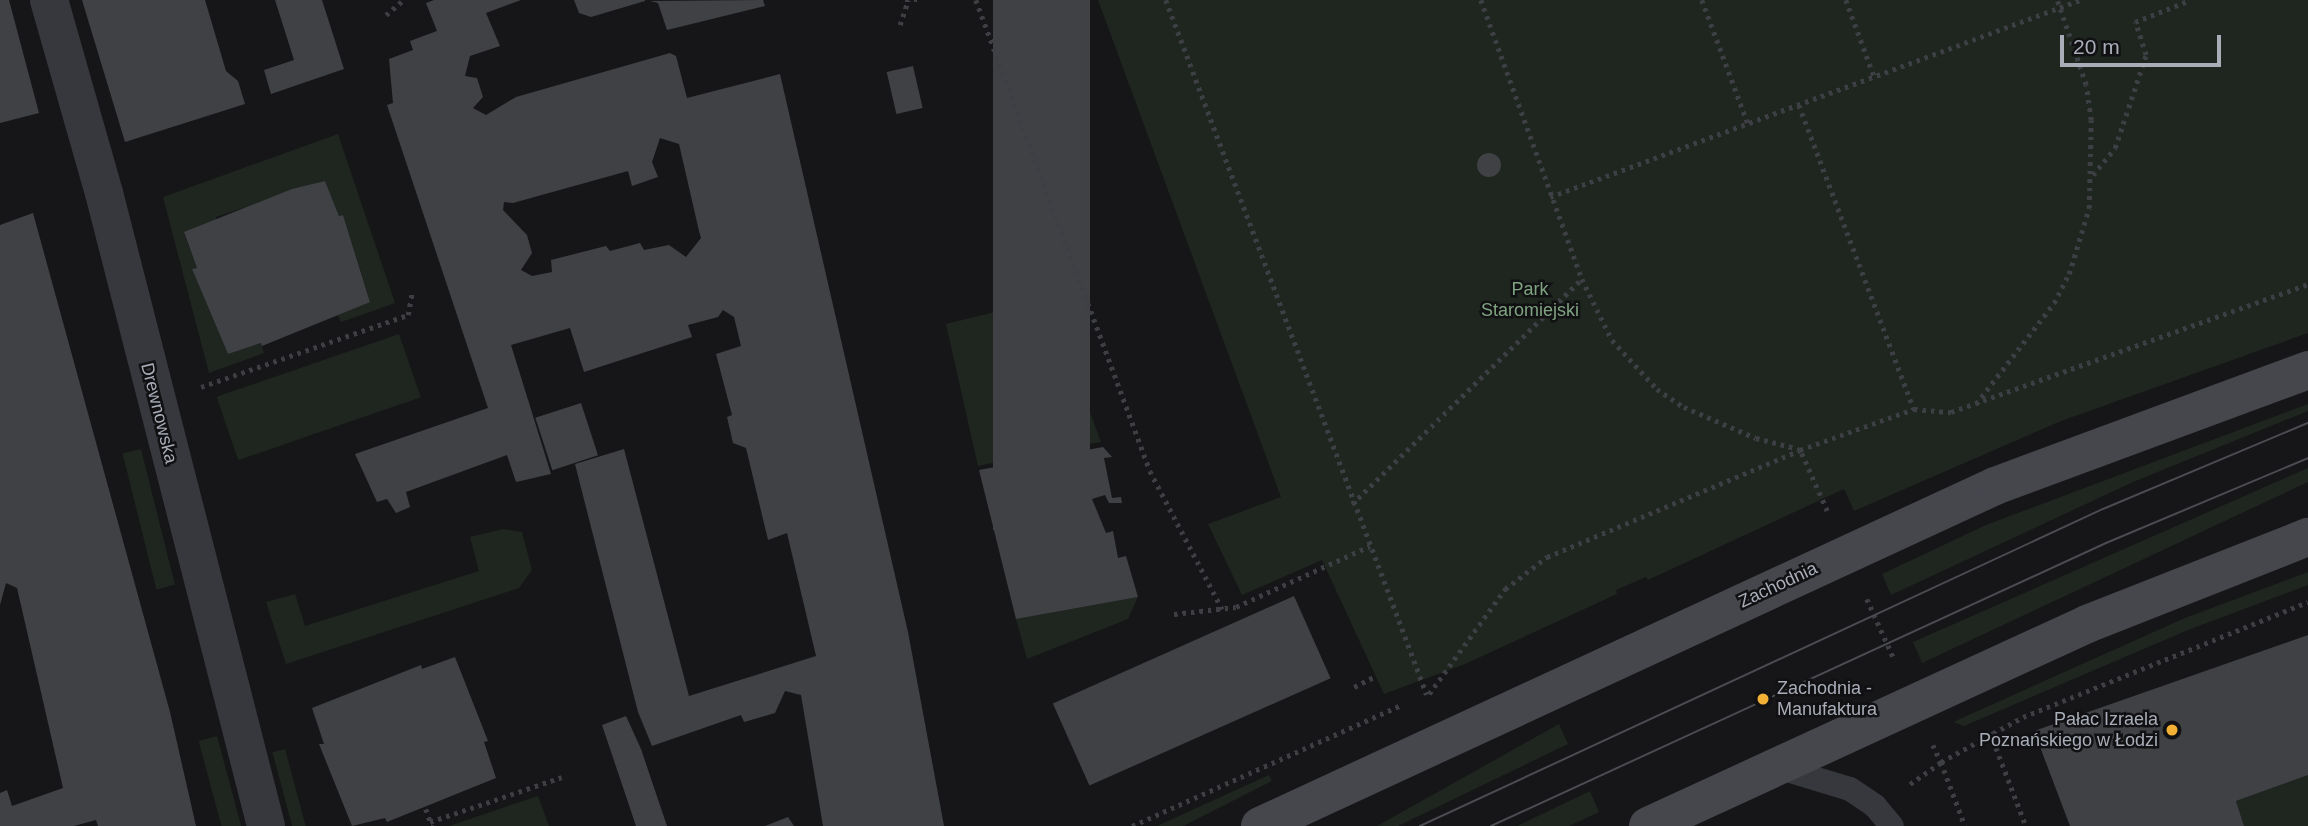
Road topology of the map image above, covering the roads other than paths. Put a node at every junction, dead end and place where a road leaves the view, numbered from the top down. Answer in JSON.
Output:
{"nodes":[{"id":1,"x":49,"y":0,"type":"edge"},
{"id":2,"x":2308,"y":370,"type":"edge"},
{"id":3,"x":2308,"y":537,"type":"edge"},
{"id":4,"x":1776,"y":767,"type":"junction"},
{"id":5,"x":266,"y":826,"type":"edge"},
{"id":6,"x":1260,"y":826,"type":"edge"},
{"id":7,"x":1648,"y":826,"type":"edge"},
{"id":8,"x":1892,"y":826,"type":"edge"}],
"edges":[{"from":1,"to":5,"type":"street","name":"Drewnowska"},
{"from":2,"to":6,"type":"main road","name":"Zachodnia"},
{"from":3,"to":4,"type":"main road"},
{"from":4,"to":7,"type":"main road"},
{"from":4,"to":8,"type":"lane"}]}
